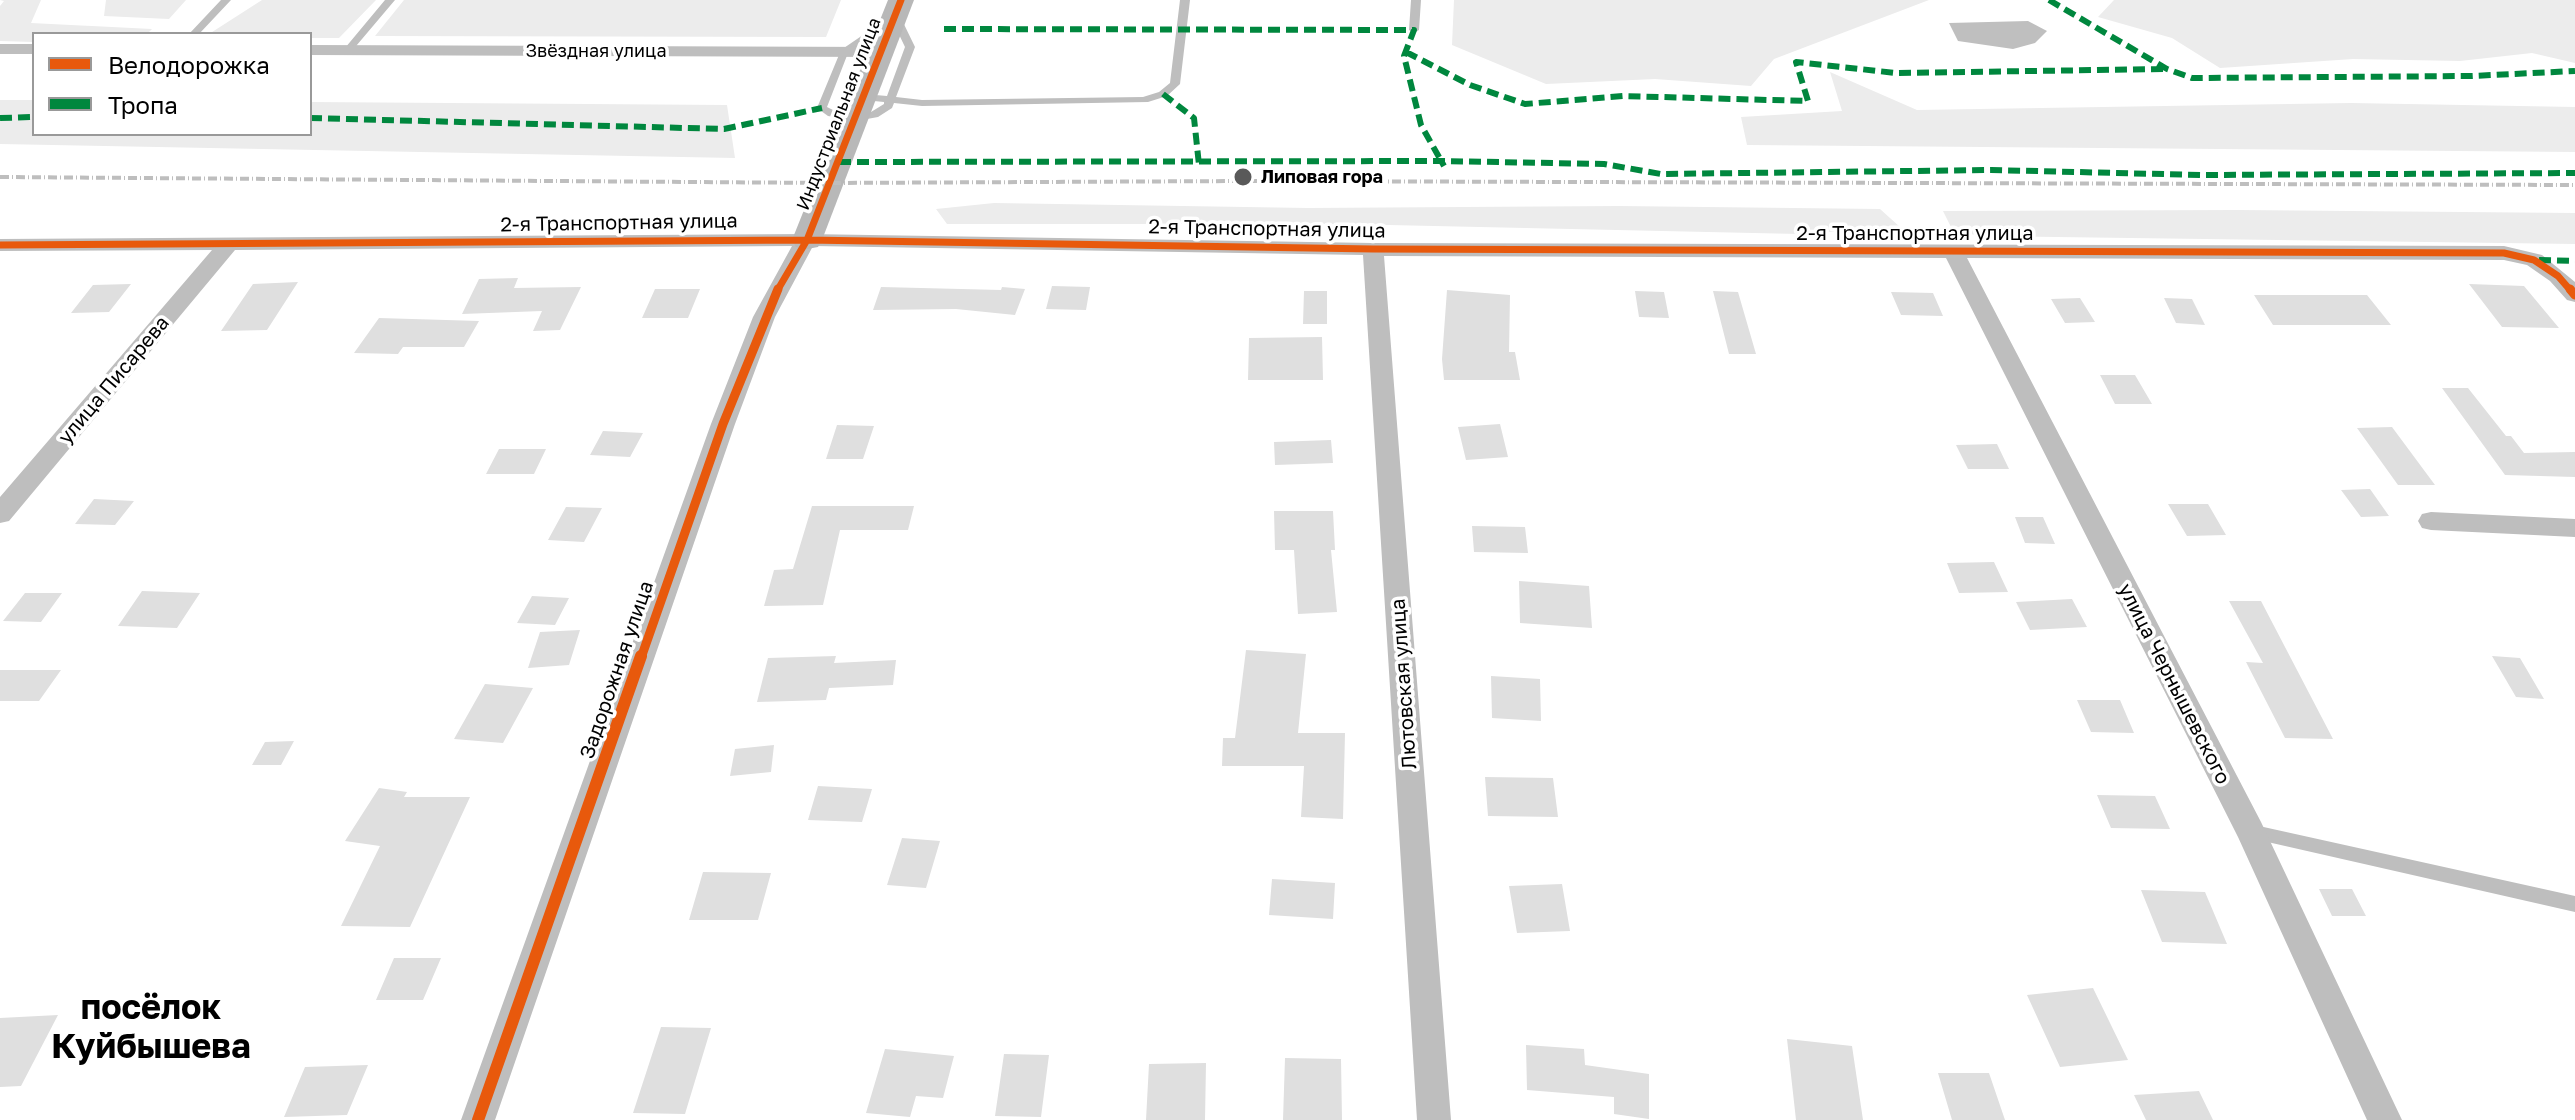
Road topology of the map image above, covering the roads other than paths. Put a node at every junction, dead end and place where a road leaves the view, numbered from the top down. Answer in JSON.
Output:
{"nodes":[{"id":1,"x":226,"y":0,"type":"edge"},
{"id":2,"x":390,"y":0,"type":"edge"},
{"id":3,"x":1185,"y":0,"type":"edge"},
{"id":4,"x":1416,"y":0,"type":"edge"},
{"id":5,"x":898,"y":8,"type":"edge"},
{"id":6,"x":1414,"y":30,"type":"dead end"},
{"id":7,"x":196,"y":32,"type":"edge"},
{"id":8,"x":0,"y":49,"type":"edge"},
{"id":9,"x":32,"y":49,"type":"edge"},
{"id":10,"x":312,"y":50,"type":"edge"},
{"id":11,"x":348,"y":50,"type":"junction"},
{"id":12,"x":844,"y":52,"type":"junction"},
{"id":13,"x":881,"y":52,"type":"junction"},
{"id":14,"x":871,"y":104,"type":"junction"},
{"id":15,"x":807,"y":240,"type":"junction"},
{"id":16,"x":0,"y":245,"type":"edge"},
{"id":17,"x":228,"y":245,"type":"junction"},
{"id":18,"x":1373,"y":249,"type":"junction"},
{"id":19,"x":1954,"y":253,"type":"junction"},
{"id":20,"x":2575,"y":295,"type":"edge"},
{"id":21,"x":0,"y":514,"type":"edge"},
{"id":22,"x":2431,"y":521,"type":"dead end"},
{"id":23,"x":2575,"y":528,"type":"edge"},
{"id":24,"x":2250,"y":831,"type":"junction"},
{"id":25,"x":2575,"y":904,"type":"edge"},
{"id":26,"x":478,"y":1120,"type":"edge"},
{"id":27,"x":1434,"y":1120,"type":"edge"},
{"id":28,"x":2385,"y":1120,"type":"edge"}],
"edges":[{"from":1,"to":7,"type":"lane"},
{"from":2,"to":11,"type":"lane"},
{"from":3,"to":14,"type":"lane"},
{"from":4,"to":6,"type":"lane"},
{"from":5,"to":12,"type":"lane"},
{"from":5,"to":13,"type":"street","name":"Индустриальная улица"},
{"from":5,"to":14,"type":"lane"},
{"from":8,"to":9,"type":"street"},
{"from":10,"to":11,"type":"street","name":"Звёздная улица"},
{"from":11,"to":12,"type":"street","name":"Звёздная улица"},
{"from":12,"to":13,"type":"street","name":"Звёздная улица"},
{"from":12,"to":14,"type":"lane"},
{"from":13,"to":14,"type":"street","name":"Индустриальная улица"},
{"from":14,"to":15,"type":"street","name":"Индустриальная улица"},
{"from":15,"to":17,"type":"street","name":"2-я Транспортная улица"},
{"from":15,"to":18,"type":"street","name":"2-я Транспортная улица"},
{"from":15,"to":26,"type":"street","name":"Задорожная улица"},
{"from":16,"to":17,"type":"street","name":"2-я Транспортная улица"},
{"from":17,"to":21,"type":"street","name":"улица Писарева"},
{"from":18,"to":19,"type":"street","name":"2-я Транспортная улица"},
{"from":18,"to":27,"type":"street","name":"Лютовская улица"},
{"from":19,"to":20,"type":"street","name":"2-я Транспортная улица"},
{"from":19,"to":24,"type":"street","name":"улица Чернышевского"},
{"from":22,"to":23,"type":"street"},
{"from":24,"to":25,"type":"lane"},
{"from":24,"to":28,"type":"street","name":"улица Чернышевского"}]}
